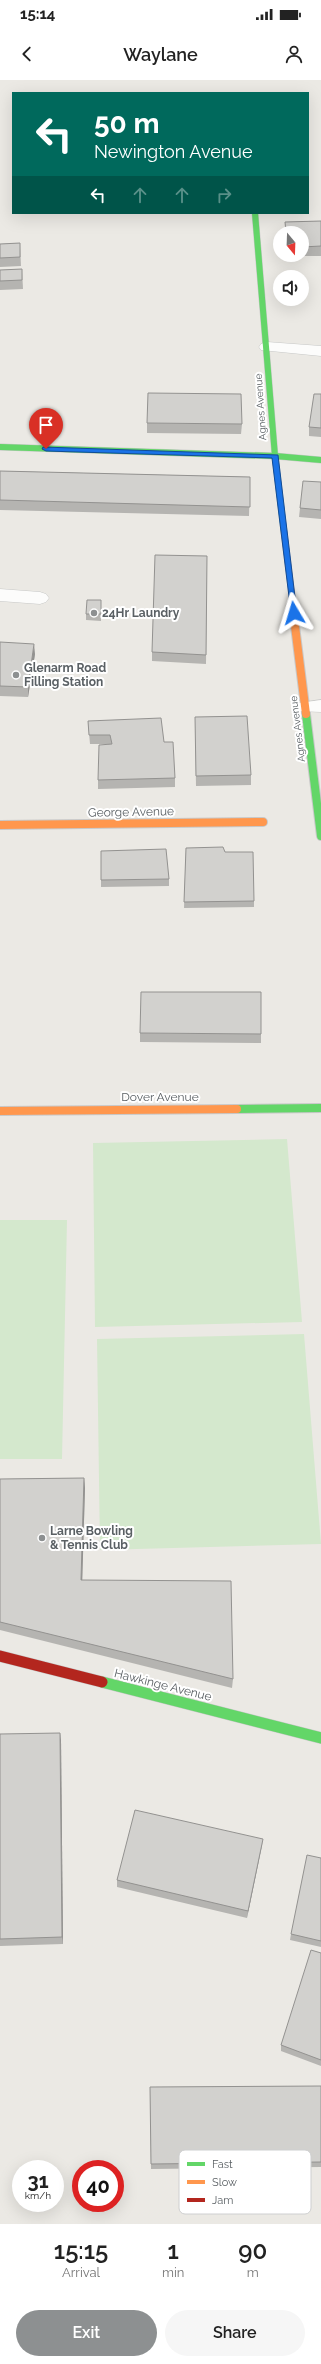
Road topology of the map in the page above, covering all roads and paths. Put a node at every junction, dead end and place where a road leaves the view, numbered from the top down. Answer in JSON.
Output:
{"nodes":[{"id":1,"x":255,"y":214,"type":"edge"},
{"id":2,"x":266,"y":347,"type":"junction"},
{"id":3,"x":321,"y":351,"type":"edge"},
{"id":4,"x":0,"y":447,"type":"edge"},
{"id":5,"x":275,"y":456,"type":"junction"},
{"id":6,"x":321,"y":460,"type":"edge"},
{"id":7,"x":0,"y":595,"type":"edge"},
{"id":8,"x":40,"y":598,"type":"dead end"},
{"id":9,"x":313,"y":706,"type":"edge"},
{"id":10,"x":263,"y":822,"type":"dead end"},
{"id":11,"x":0,"y":825,"type":"edge"},
{"id":12,"x":321,"y":836,"type":"edge"},
{"id":13,"x":321,"y":1108,"type":"edge"},
{"id":14,"x":0,"y":1111,"type":"edge"},
{"id":15,"x":0,"y":1656,"type":"edge"},
{"id":16,"x":321,"y":1738,"type":"edge"}],
"edges":[{"from":1,"to":2,"type":"street","name":"Agnes Avenue"},
{"from":2,"to":3,"type":"lane"},
{"from":2,"to":5,"type":"street","name":"Agnes Avenue"},
{"from":4,"to":5,"type":"street"},
{"from":5,"to":6,"type":"street"},
{"from":5,"to":9,"type":"street","name":"Agnes Avenue"},
{"from":7,"to":8,"type":"lane"},
{"from":9,"to":12,"type":"street","name":"Agnes Avenue"},
{"from":10,"to":11,"type":"street","name":"George Avenue"},
{"from":13,"to":14,"type":"street","name":"Dover Avenue"},
{"from":15,"to":16,"type":"street","name":"Hawkinge Avenue"}]}
